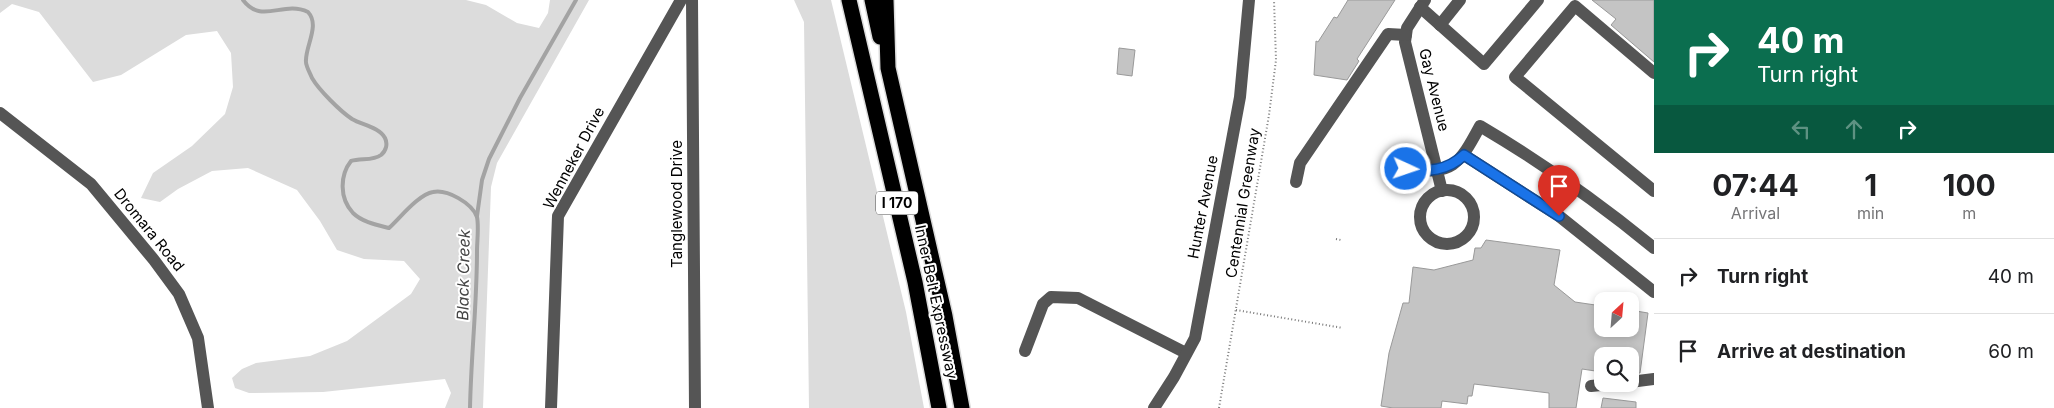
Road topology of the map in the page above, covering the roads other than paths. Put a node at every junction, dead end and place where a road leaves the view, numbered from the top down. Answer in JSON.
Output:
{"nodes":[{"id":1,"x":681,"y":0,"type":"edge"},
{"id":2,"x":692,"y":0,"type":"edge"},
{"id":3,"x":849,"y":0,"type":"edge"},
{"id":4,"x":872,"y":0,"type":"edge"},
{"id":5,"x":886,"y":0,"type":"edge"},
{"id":6,"x":1250,"y":0,"type":"edge"},
{"id":7,"x":1460,"y":0,"type":"edge"},
{"id":8,"x":1538,"y":0,"type":"edge"},
{"id":9,"x":1422,"y":4,"type":"edge"},
{"id":10,"x":1440,"y":24,"type":"junction"},
{"id":11,"x":1406,"y":35,"type":"junction"},
{"id":12,"x":888,"y":68,"type":"junction"},
{"id":13,"x":1654,"y":73,"type":"edge"},
{"id":14,"x":0,"y":113,"type":"edge"},
{"id":15,"x":1464,"y":155,"type":"junction"},
{"id":16,"x":1406,"y":169,"type":"dead end"},
{"id":17,"x":1437,"y":169,"type":"junction"},
{"id":18,"x":1296,"y":182,"type":"dead end"},
{"id":19,"x":1442,"y":191,"type":"junction"},
{"id":20,"x":1654,"y":191,"type":"edge"},
{"id":21,"x":1654,"y":248,"type":"edge"},
{"id":22,"x":1654,"y":292,"type":"edge"},
{"id":23,"x":1024,"y":351,"type":"dead end"},
{"id":24,"x":1186,"y":353,"type":"junction"},
{"id":25,"x":1654,"y":379,"type":"edge"},
{"id":26,"x":1639,"y":381,"type":"edge"},
{"id":27,"x":1591,"y":386,"type":"dead end"},
{"id":28,"x":1594,"y":386,"type":"edge"},
{"id":29,"x":208,"y":408,"type":"edge"},
{"id":30,"x":551,"y":408,"type":"edge"},
{"id":31,"x":695,"y":408,"type":"edge"},
{"id":32,"x":939,"y":408,"type":"edge"},
{"id":33,"x":962,"y":408,"type":"edge"},
{"id":34,"x":1154,"y":408,"type":"edge"}],
"edges":[{"from":1,"to":30,"type":"street","name":"Wenneker Drive"},
{"from":2,"to":31,"type":"street","name":"Tanglewood Drive"},
{"from":3,"to":32,"type":"highway","name":"Inner Belt Expressway","number":"I 170"},
{"from":4,"to":12,"type":"highway","number":"I 170"},
{"from":5,"to":12,"type":"highway"},
{"from":6,"to":24,"type":"street","name":"Hunter Avenue"},
{"from":7,"to":10,"type":"street"},
{"from":8,"to":10,"type":"street"},
{"from":9,"to":10,"type":"street"},
{"from":9,"to":11,"type":"street","name":"Gay Avenue"},
{"from":11,"to":17,"type":"street","name":"Gay Avenue"},
{"from":11,"to":18,"type":"street"},
{"from":12,"to":33,"type":"highway","name":"Inner Belt Expressway","number":"I 170"},
{"from":13,"to":20,"type":"street"},
{"from":14,"to":29,"type":"street","name":"Dromara Road"},
{"from":15,"to":17,"type":"street"},
{"from":15,"to":21,"type":"street"},
{"from":15,"to":22,"type":"street"},
{"from":16,"to":17,"type":"street"},
{"from":17,"to":19,"type":"street","name":"Gay Avenue"},
{"from":19,"to":19,"type":"street"},
{"from":23,"to":24,"type":"street"},
{"from":24,"to":34,"type":"street","name":"Hunter Avenue"},
{"from":25,"to":26,"type":"street"},
{"from":27,"to":28,"type":"street"}]}
